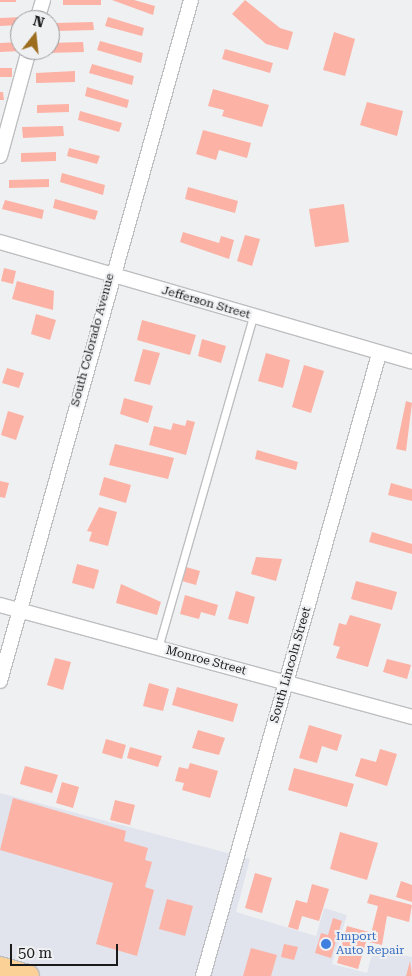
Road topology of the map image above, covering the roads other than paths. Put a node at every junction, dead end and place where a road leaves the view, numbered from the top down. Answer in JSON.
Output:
{"nodes":[{"id":1,"x":191,"y":0,"type":"edge"},
{"id":2,"x":26,"y":60,"type":"edge"},
{"id":3,"x":0,"y":156,"type":"edge"},
{"id":4,"x":0,"y":242,"type":"edge"},
{"id":5,"x":111,"y":275,"type":"junction"},
{"id":6,"x":253,"y":317,"type":"junction"},
{"id":7,"x":379,"y":354,"type":"junction"},
{"id":8,"x":412,"y":362,"type":"edge"},
{"id":9,"x":0,"y":605,"type":"edge"},
{"id":10,"x":20,"y":610,"type":"junction"},
{"id":11,"x":158,"y":648,"type":"junction"},
{"id":12,"x":0,"y":681,"type":"edge"},
{"id":13,"x":286,"y":682,"type":"junction"},
{"id":14,"x":412,"y":717,"type":"edge"},
{"id":15,"x":0,"y":968,"type":"edge"},
{"id":16,"x":28,"y":976,"type":"edge"},
{"id":17,"x":202,"y":976,"type":"edge"}],
"edges":[{"from":1,"to":5,"type":"street","name":"South Colorado Avenue"},
{"from":2,"to":3,"type":"street"},
{"from":4,"to":5,"type":"street","name":"Jefferson Street"},
{"from":5,"to":6,"type":"street","name":"Jefferson Street"},
{"from":5,"to":10,"type":"street","name":"South Colorado Avenue"},
{"from":6,"to":7,"type":"street","name":"Jefferson Street"},
{"from":6,"to":11,"type":"lane"},
{"from":7,"to":8,"type":"street","name":"Jefferson Street"},
{"from":7,"to":13,"type":"street","name":"South Lincoln Street"},
{"from":9,"to":10,"type":"street","name":"Monroe Street"},
{"from":10,"to":11,"type":"street","name":"Monroe Street"},
{"from":10,"to":12,"type":"street","name":"South Colorado Avenue"},
{"from":11,"to":13,"type":"street","name":"Monroe Street"},
{"from":13,"to":14,"type":"street","name":"Monroe Street"},
{"from":13,"to":17,"type":"street","name":"South Lincoln Street"},
{"from":15,"to":16,"type":"main road"}]}
